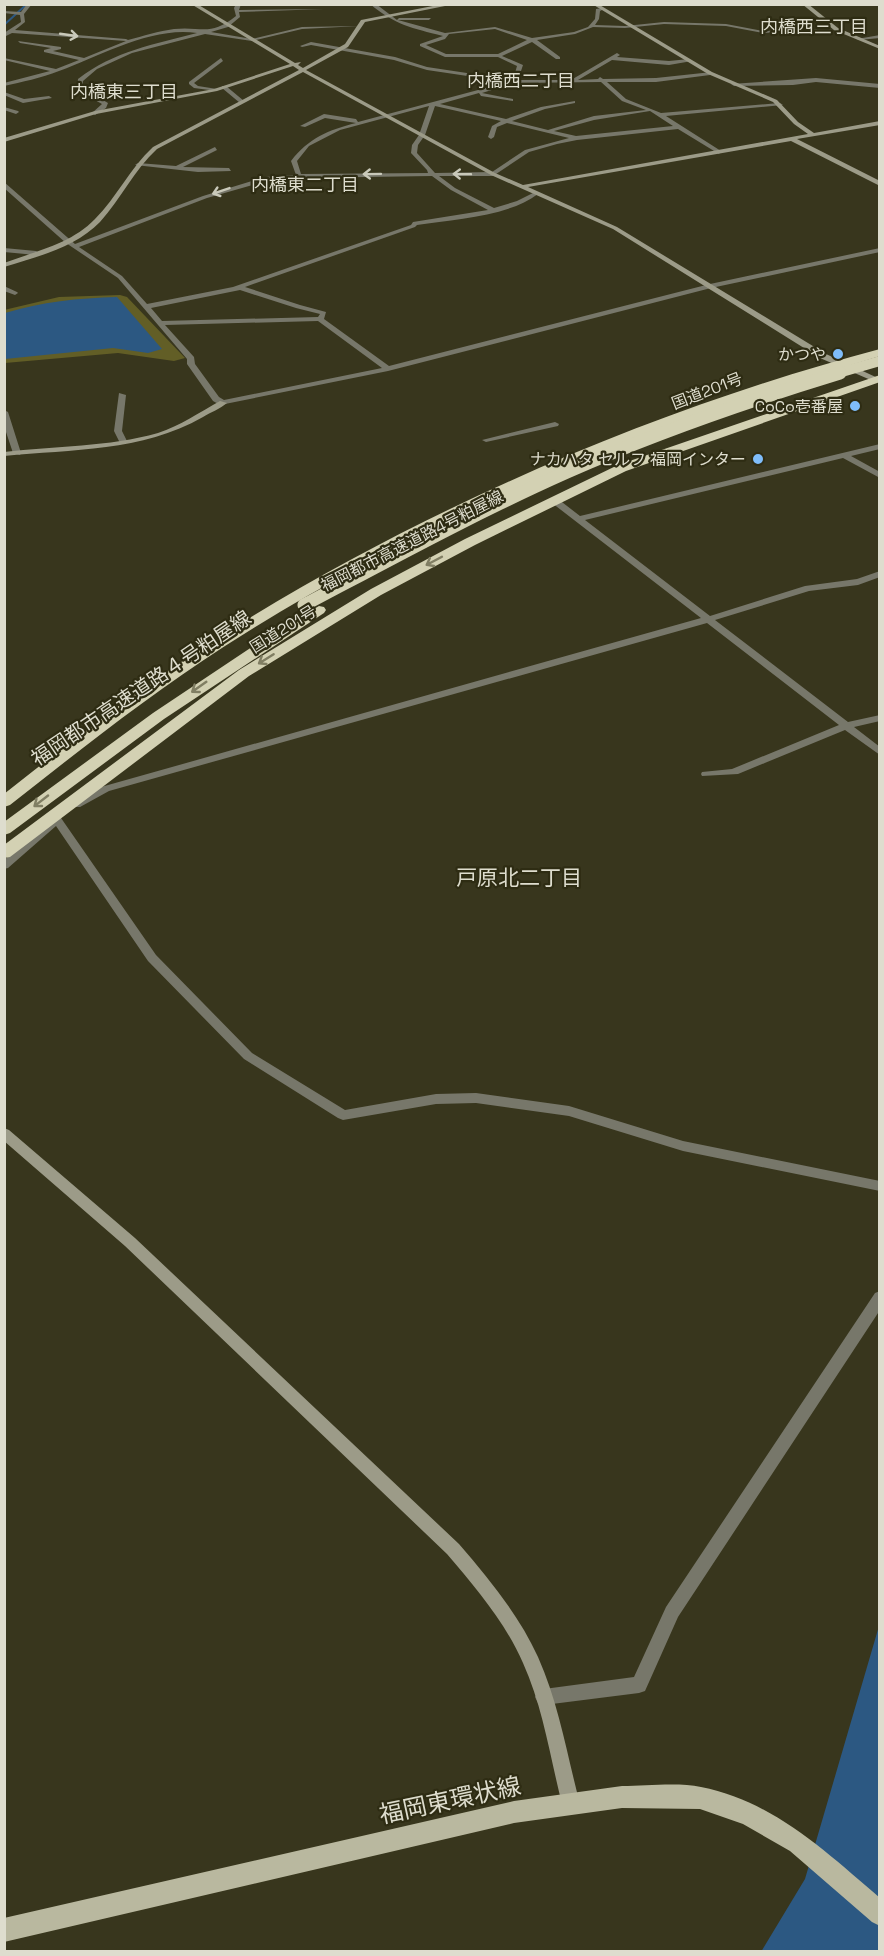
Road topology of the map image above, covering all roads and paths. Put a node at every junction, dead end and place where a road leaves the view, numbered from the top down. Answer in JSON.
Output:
{"nodes":[{"id":1,"x":30,"y":4,"type":"edge"},
{"id":2,"x":193,"y":4,"type":"edge"},
{"id":3,"x":239,"y":4,"type":"edge"},
{"id":4,"x":372,"y":4,"type":"edge"},
{"id":5,"x":594,"y":4,"type":"edge"},
{"id":6,"x":804,"y":4,"type":"edge"},
{"id":7,"x":449,"y":5,"type":"edge"},
{"id":8,"x":321,"y":9,"type":"dead end"},
{"id":9,"x":602,"y":9,"type":"junction"},
{"id":10,"x":237,"y":11,"type":"junction"},
{"id":11,"x":4,"y":12,"type":"edge"},
{"id":12,"x":22,"y":14,"type":"junction"},
{"id":13,"x":389,"y":17,"type":"junction"},
{"id":14,"x":429,"y":19,"type":"dead end"},
{"id":15,"x":226,"y":26,"type":"junction"},
{"id":16,"x":358,"y":26,"type":"junction"},
{"id":17,"x":594,"y":26,"type":"junction"},
{"id":18,"x":632,"y":26,"type":"junction"},
{"id":19,"x":836,"y":29,"type":"junction"},
{"id":20,"x":11,"y":31,"type":"junction"},
{"id":21,"x":206,"y":33,"type":"junction"},
{"id":22,"x":446,"y":35,"type":"junction"},
{"id":23,"x":4,"y":36,"type":"edge"},
{"id":24,"x":879,"y":36,"type":"edge"},
{"id":25,"x":859,"y":39,"type":"junction"},
{"id":26,"x":131,"y":40,"type":"junction"},
{"id":27,"x":252,"y":40,"type":"junction"},
{"id":28,"x":531,"y":40,"type":"junction"},
{"id":29,"x":20,"y":42,"type":"dead end"},
{"id":30,"x":302,"y":46,"type":"dead end"},
{"id":31,"x":879,"y":48,"type":"edge"},
{"id":32,"x":342,"y":49,"type":"junction"},
{"id":33,"x":620,"y":53,"type":"dead end"},
{"id":34,"x":330,"y":55,"type":"junction"},
{"id":35,"x":499,"y":56,"type":"junction"},
{"id":36,"x":558,"y":58,"type":"dead end"},
{"id":37,"x":610,"y":58,"type":"junction"},
{"id":38,"x":5,"y":59,"type":"edge"},
{"id":39,"x":84,"y":59,"type":"junction"},
{"id":40,"x":221,"y":60,"type":"dead end"},
{"id":41,"x":689,"y":61,"type":"junction"},
{"id":42,"x":293,"y":64,"type":"junction"},
{"id":43,"x":303,"y":70,"type":"junction"},
{"id":44,"x":55,"y":71,"type":"junction"},
{"id":45,"x":559,"y":72,"type":"dead end"},
{"id":46,"x":710,"y":73,"type":"junction"},
{"id":47,"x":600,"y":80,"type":"junction"},
{"id":48,"x":573,"y":81,"type":"junction"},
{"id":49,"x":514,"y":82,"type":"junction"},
{"id":50,"x":556,"y":82,"type":"junction"},
{"id":51,"x":734,"y":84,"type":"junction"},
{"id":52,"x":4,"y":85,"type":"edge"},
{"id":53,"x":879,"y":86,"type":"edge"},
{"id":54,"x":224,"y":87,"type":"junction"},
{"id":55,"x":216,"y":90,"type":"junction"},
{"id":56,"x":531,"y":90,"type":"dead end"},
{"id":57,"x":4,"y":93,"type":"edge"},
{"id":58,"x":477,"y":93,"type":"junction"},
{"id":59,"x":49,"y":98,"type":"dead end"},
{"id":60,"x":512,"y":100,"type":"dead end"},
{"id":61,"x":23,"y":101,"type":"junction"},
{"id":62,"x":242,"y":102,"type":"junction"},
{"id":63,"x":573,"y":102,"type":"dead end"},
{"id":64,"x":433,"y":104,"type":"junction"},
{"id":65,"x":780,"y":105,"type":"junction"},
{"id":66,"x":4,"y":107,"type":"edge"},
{"id":67,"x":482,"y":109,"type":"dead end"},
{"id":68,"x":652,"y":110,"type":"junction"},
{"id":69,"x":15,"y":112,"type":"dead end"},
{"id":70,"x":474,"y":112,"type":"junction"},
{"id":71,"x":95,"y":113,"type":"junction"},
{"id":72,"x":387,"y":115,"type":"junction"},
{"id":73,"x":659,"y":115,"type":"junction"},
{"id":74,"x":508,"y":120,"type":"junction"},
{"id":75,"x":360,"y":122,"type":"junction"},
{"id":76,"x":879,"y":123,"type":"edge"},
{"id":77,"x":303,"y":126,"type":"dead end"},
{"id":78,"x":678,"y":127,"type":"junction"},
{"id":79,"x":550,"y":130,"type":"junction"},
{"id":80,"x":422,"y":135,"type":"junction"},
{"id":81,"x":813,"y":135,"type":"junction"},
{"id":82,"x":491,"y":137,"type":"dead end"},
{"id":83,"x":577,"y":138,"type":"junction"},
{"id":84,"x":792,"y":139,"type":"junction"},
{"id":85,"x":4,"y":140,"type":"edge"},
{"id":86,"x":215,"y":149,"type":"dead end"},
{"id":87,"x":719,"y":152,"type":"junction"},
{"id":88,"x":138,"y":165,"type":"junction"},
{"id":89,"x":176,"y":168,"type":"junction"},
{"id":90,"x":229,"y":170,"type":"dead end"},
{"id":91,"x":431,"y":174,"type":"junction"},
{"id":92,"x":492,"y":174,"type":"junction"},
{"id":93,"x":299,"y":176,"type":"junction"},
{"id":94,"x":4,"y":184,"type":"edge"},
{"id":95,"x":879,"y":184,"type":"edge"},
{"id":96,"x":521,"y":187,"type":"junction"},
{"id":97,"x":535,"y":194,"type":"junction"},
{"id":98,"x":493,"y":210,"type":"junction"},
{"id":99,"x":71,"y":244,"type":"junction"},
{"id":100,"x":4,"y":250,"type":"edge"},
{"id":101,"x":879,"y":252,"type":"edge"},
{"id":102,"x":36,"y":253,"type":"junction"},
{"id":103,"x":4,"y":265,"type":"edge"},
{"id":104,"x":713,"y":287,"type":"junction"},
{"id":105,"x":4,"y":288,"type":"edge"},
{"id":106,"x":236,"y":288,"type":"junction"},
{"id":107,"x":15,"y":293,"type":"dead end"},
{"id":108,"x":145,"y":306,"type":"junction"},
{"id":109,"x":320,"y":320,"type":"junction"},
{"id":110,"x":161,"y":323,"type":"junction"},
{"id":111,"x":879,"y":352,"type":"edge"},
{"id":112,"x":879,"y":361,"type":"edge"},
{"id":113,"x":838,"y":364,"type":"junction"},
{"id":114,"x":388,"y":369,"type":"junction"},
{"id":115,"x":879,"y":376,"type":"edge"},
{"id":116,"x":122,"y":395,"type":"dead end"},
{"id":117,"x":223,"y":404,"type":"junction"},
{"id":118,"x":4,"y":412,"type":"edge"},
{"id":119,"x":555,"y":424,"type":"dead end"},
{"id":120,"x":486,"y":440,"type":"dead end"},
{"id":121,"x":123,"y":441,"type":"junction"},
{"id":122,"x":879,"y":446,"type":"edge"},
{"id":123,"x":17,"y":453,"type":"junction"},
{"id":124,"x":4,"y":454,"type":"edge"},
{"id":125,"x":844,"y":455,"type":"junction"},
{"id":126,"x":879,"y":476,"type":"edge"},
{"id":127,"x":555,"y":501,"type":"junction"},
{"id":128,"x":580,"y":519,"type":"junction"},
{"id":129,"x":879,"y":574,"type":"edge"},
{"id":130,"x":304,"y":605,"type":"joint"},
{"id":131,"x":709,"y":620,"type":"junction"},
{"id":132,"x":879,"y":718,"type":"edge"},
{"id":133,"x":846,"y":726,"type":"junction"},
{"id":134,"x":879,"y":752,"type":"edge"},
{"id":135,"x":706,"y":774,"type":"dead end"},
{"id":136,"x":4,"y":802,"type":"edge"},
{"id":137,"x":4,"y":808,"type":"edge"},
{"id":138,"x":57,"y":820,"type":"junction"},
{"id":139,"x":4,"y":830,"type":"edge"},
{"id":140,"x":4,"y":853,"type":"edge"},
{"id":141,"x":4,"y":866,"type":"edge"},
{"id":142,"x":4,"y":1133,"type":"edge"},
{"id":143,"x":879,"y":1186,"type":"edge"},
{"id":144,"x":879,"y":1297,"type":"edge"},
{"id":145,"x":544,"y":1697,"type":"junction"},
{"id":146,"x":571,"y":1804,"type":"junction"},
{"id":147,"x":879,"y":1914,"type":"edge"},
{"id":148,"x":4,"y":1930,"type":"edge"}],
"edges":[{"from":1,"to":12,"type":"street"},
{"from":2,"to":15,"type":"street"},
{"from":3,"to":10,"type":"street"},
{"from":4,"to":13,"type":"street"},
{"from":5,"to":9,"type":"street"},
{"from":6,"to":19,"type":"street"},
{"from":7,"to":13,"type":"street"},
{"from":8,"to":10,"type":"street"},
{"from":9,"to":17,"type":"street"},
{"from":9,"to":18,"type":"street"},
{"from":10,"to":15,"type":"street"},
{"from":11,"to":12,"type":"street"},
{"from":12,"to":20,"type":"street"},
{"from":13,"to":14,"type":"street"},
{"from":13,"to":16,"type":"street"},
{"from":13,"to":22,"type":"street"},
{"from":15,"to":21,"type":"street"},
{"from":15,"to":27,"type":"street"},
{"from":16,"to":27,"type":"street"},
{"from":16,"to":32,"type":"street"},
{"from":17,"to":18,"type":"street"},
{"from":17,"to":28,"type":"street"},
{"from":18,"to":19,"type":"street"},
{"from":18,"to":41,"type":"street"},
{"from":19,"to":25,"type":"street"},
{"from":20,"to":23,"type":"street"},
{"from":20,"to":26,"type":"street","one_way":true},
{"from":21,"to":26,"type":"street"},
{"from":21,"to":27,"type":"street"},
{"from":21,"to":71,"type":"street"},
{"from":22,"to":28,"type":"street"},
{"from":22,"to":35,"type":"street"},
{"from":24,"to":25,"type":"street"},
{"from":25,"to":31,"type":"street"},
{"from":26,"to":39,"type":"street"},
{"from":27,"to":42,"type":"street"},
{"from":28,"to":35,"type":"street"},
{"from":28,"to":36,"type":"street"},
{"from":29,"to":39,"type":"street"},
{"from":30,"to":32,"type":"street"},
{"from":32,"to":34,"type":"street"},
{"from":32,"to":49,"type":"street"},
{"from":33,"to":37,"type":"street"},
{"from":34,"to":42,"type":"street"},
{"from":34,"to":43,"type":"street"},
{"from":35,"to":49,"type":"street"},
{"from":37,"to":41,"type":"street"},
{"from":37,"to":48,"type":"street"},
{"from":38,"to":44,"type":"street"},
{"from":39,"to":44,"type":"street"},
{"from":40,"to":55,"type":"street"},
{"from":41,"to":46,"type":"street"},
{"from":42,"to":43,"type":"street"},
{"from":42,"to":54,"type":"street"},
{"from":43,"to":62,"type":"street"},
{"from":43,"to":72,"type":"street"},
{"from":44,"to":52,"type":"street"},
{"from":45,"to":50,"type":"street"},
{"from":46,"to":47,"type":"street"},
{"from":46,"to":51,"type":"street"},
{"from":47,"to":48,"type":"street"},
{"from":47,"to":68,"type":"street"},
{"from":48,"to":50,"type":"street"},
{"from":49,"to":50,"type":"street"},
{"from":49,"to":56,"type":"street"},
{"from":49,"to":58,"type":"street"},
{"from":51,"to":53,"type":"street"},
{"from":51,"to":65,"type":"street"},
{"from":54,"to":55,"type":"street"},
{"from":54,"to":62,"type":"street"},
{"from":55,"to":71,"type":"street"},
{"from":57,"to":61,"type":"street"},
{"from":58,"to":60,"type":"street"},
{"from":58,"to":64,"type":"street"},
{"from":59,"to":61,"type":"street"},
{"from":61,"to":66,"type":"street"},
{"from":62,"to":88,"type":"street"},
{"from":63,"to":74,"type":"street"},
{"from":64,"to":70,"type":"street"},
{"from":64,"to":72,"type":"street"},
{"from":64,"to":80,"type":"street"},
{"from":65,"to":73,"type":"street"},
{"from":65,"to":81,"type":"street"},
{"from":66,"to":69,"type":"street"},
{"from":67,"to":70,"type":"street"},
{"from":68,"to":73,"type":"street"},
{"from":68,"to":79,"type":"street"},
{"from":70,"to":74,"type":"street"},
{"from":71,"to":85,"type":"street"},
{"from":72,"to":75,"type":"street"},
{"from":72,"to":80,"type":"street"},
{"from":73,"to":78,"type":"street"},
{"from":74,"to":79,"type":"street"},
{"from":74,"to":82,"type":"street"},
{"from":75,"to":77,"type":"street"},
{"from":75,"to":93,"type":"street"},
{"from":76,"to":81,"type":"street"},
{"from":78,"to":83,"type":"street"},
{"from":78,"to":87,"type":"street"},
{"from":79,"to":83,"type":"street"},
{"from":80,"to":91,"type":"street"},
{"from":80,"to":92,"type":"street"},
{"from":81,"to":84,"type":"street"},
{"from":83,"to":92,"type":"street"},
{"from":84,"to":87,"type":"street"},
{"from":84,"to":95,"type":"street"},
{"from":86,"to":89,"type":"street"},
{"from":87,"to":96,"type":"street"},
{"from":88,"to":89,"type":"street"},
{"from":88,"to":99,"type":"street"},
{"from":89,"to":90,"type":"street"},
{"from":92,"to":91,"type":"street","one_way":true},
{"from":91,"to":93,"type":"street","one_way":true},
{"from":91,"to":98,"type":"street"},
{"from":92,"to":96,"type":"street"},
{"from":93,"to":99,"type":"street","one_way":true},
{"from":94,"to":99,"type":"street"},
{"from":96,"to":97,"type":"street"},
{"from":97,"to":98,"type":"street"},
{"from":97,"to":104,"type":"street"},
{"from":98,"to":106,"type":"street"},
{"from":99,"to":102,"type":"street"},
{"from":99,"to":108,"type":"street"},
{"from":100,"to":102,"type":"street"},
{"from":101,"to":104,"type":"street"},
{"from":102,"to":103,"type":"street"},
{"from":104,"to":113,"type":"street"},
{"from":104,"to":114,"type":"street"},
{"from":105,"to":107,"type":"street"},
{"from":106,"to":108,"type":"street"},
{"from":106,"to":109,"type":"street"},
{"from":108,"to":110,"type":"street"},
{"from":109,"to":110,"type":"street"},
{"from":109,"to":114,"type":"street"},
{"from":110,"to":117,"type":"street"},
{"from":111,"to":113,"type":"highway","name":"国道201号"},
{"from":112,"to":130,"type":"highway","name":"福岡都市高速道路4号粕屋線","bridge":true},
{"from":113,"to":115,"type":"street"},
{"from":113,"to":136,"type":"highway","name":"国道201号"},
{"from":114,"to":117,"type":"street"},
{"from":115,"to":127,"type":"highway","name":"国道201号"},
{"from":115,"to":139,"type":"highway","name":"福岡都市高速道路4号粕屋線","one_way":true},
{"from":116,"to":121,"type":"street"},
{"from":117,"to":121,"type":"street"},
{"from":118,"to":123,"type":"street"},
{"from":119,"to":120,"type":"street"},
{"from":121,"to":123,"type":"street"},
{"from":122,"to":125,"type":"street"},
{"from":123,"to":124,"type":"street"},
{"from":125,"to":126,"type":"street"},
{"from":125,"to":128,"type":"street"},
{"from":127,"to":128,"type":"street"},
{"from":127,"to":140,"type":"highway","name":"国道201号","one_way":true},
{"from":128,"to":131,"type":"street"},
{"from":129,"to":131,"type":"street"},
{"from":130,"to":137,"type":"highway","name":"福岡都市高速道路４号粕屋線"},
{"from":131,"to":133,"type":"street"},
{"from":131,"to":138,"type":"street"},
{"from":132,"to":133,"type":"street"},
{"from":133,"to":134,"type":"street"},
{"from":133,"to":135,"type":"street"},
{"from":138,"to":141,"type":"street"},
{"from":138,"to":143,"type":"street"},
{"from":142,"to":145,"type":"street"},
{"from":144,"to":145,"type":"street"},
{"from":145,"to":146,"type":"street"},
{"from":146,"to":147,"type":"main road","name":"福岡東環状線"},
{"from":146,"to":148,"type":"main road","name":"福岡東環状線"}]}
